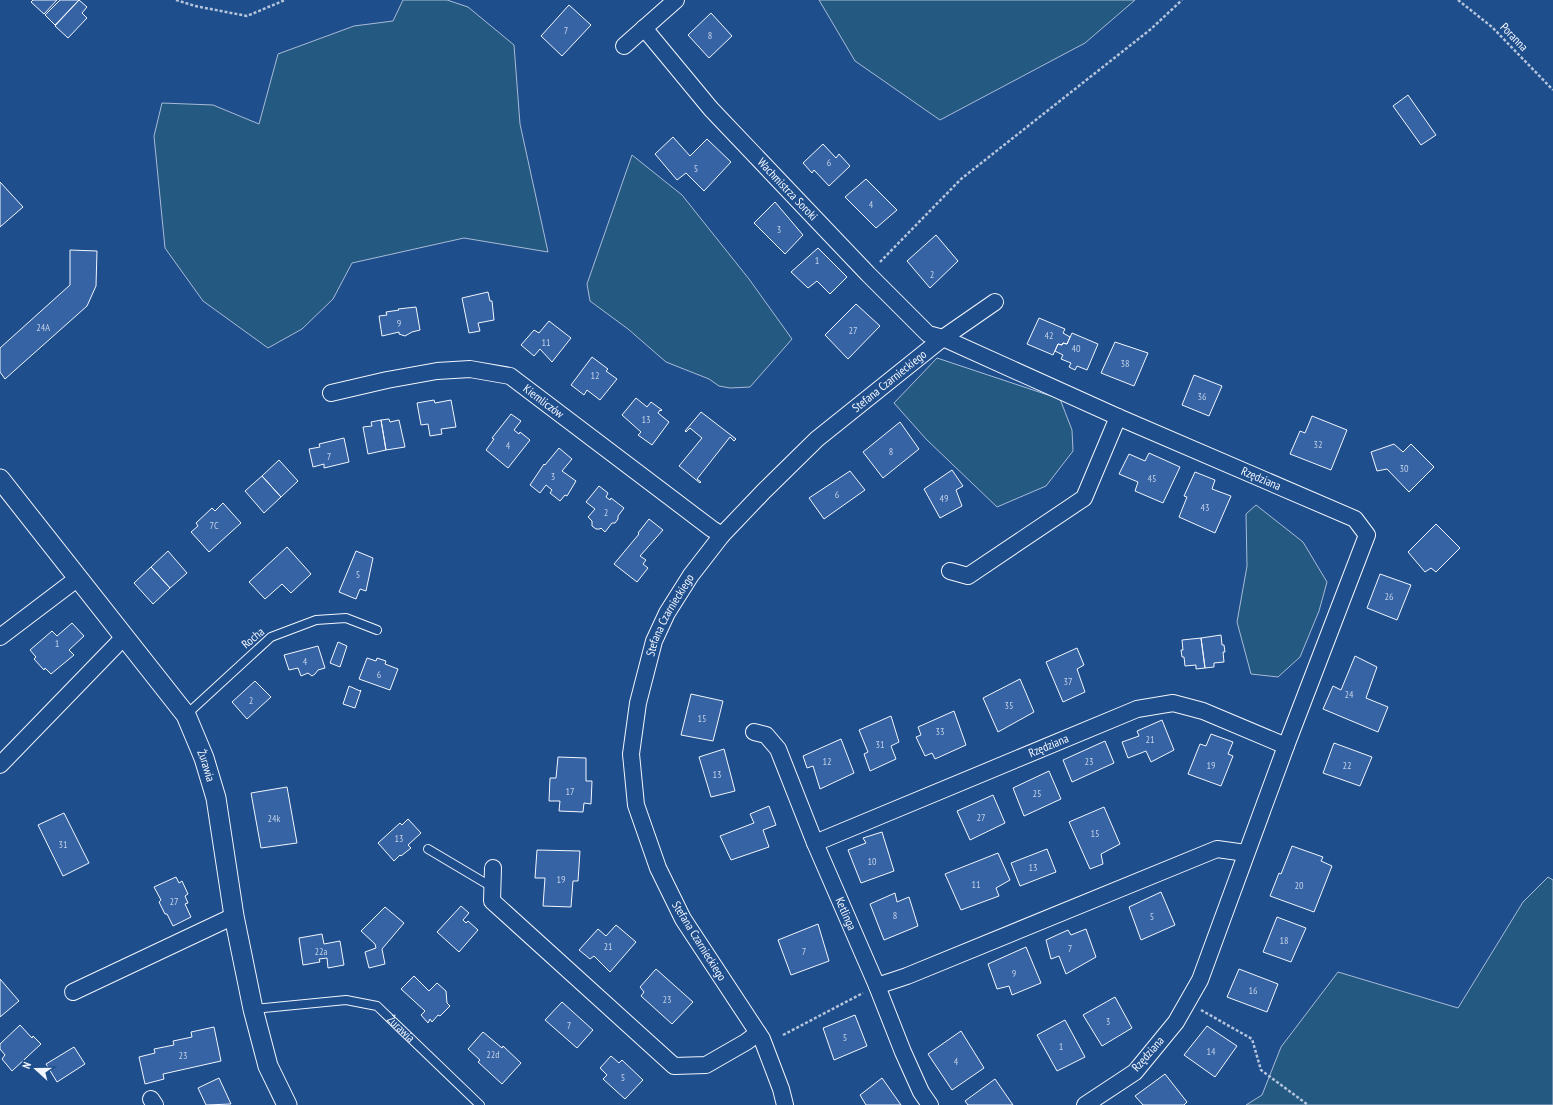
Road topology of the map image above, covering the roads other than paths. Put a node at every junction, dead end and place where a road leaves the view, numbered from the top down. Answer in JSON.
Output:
{"nodes":[{"id":1,"x":676,"y":0,"type":"edge"},
{"id":2,"x":644,"y":28,"type":"junction"},
{"id":3,"x":624,"y":46,"type":"dead end"},
{"id":4,"x":995,"y":302,"type":"dead end"},
{"id":5,"x":943,"y":338,"type":"junction"},
{"id":6,"x":331,"y":394,"type":"dead end"},
{"id":7,"x":1118,"y":417,"type":"junction"},
{"id":8,"x":0,"y":480,"type":"edge"},
{"id":9,"x":722,"y":535,"type":"junction"},
{"id":10,"x":950,"y":571,"type":"dead end"},
{"id":11,"x":78,"y":578,"type":"junction"},
{"id":12,"x":377,"y":630,"type":"dead end"},
{"id":13,"x":0,"y":637,"type":"edge"},
{"id":14,"x":124,"y":637,"type":"junction"},
{"id":15,"x":186,"y":715,"type":"junction"},
{"id":16,"x":754,"y":732,"type":"dead end"},
{"id":17,"x":1286,"y":746,"type":"junction"},
{"id":18,"x":0,"y":765,"type":"edge"},
{"id":19,"x":815,"y":843,"type":"junction"},
{"id":20,"x":428,"y":849,"type":"dead end"},
{"id":21,"x":1246,"y":853,"type":"junction"},
{"id":22,"x":493,"y":868,"type":"dead end"},
{"id":23,"x":492,"y":894,"type":"junction"},
{"id":24,"x":234,"y":916,"type":"junction"},
{"id":25,"x":877,"y":986,"type":"junction"},
{"id":26,"x":73,"y":992,"type":"dead end"},
{"id":27,"x":253,"y":1009,"type":"junction"},
{"id":28,"x":758,"y":1033,"type":"junction"},
{"id":29,"x":287,"y":1105,"type":"edge"},
{"id":30,"x":480,"y":1105,"type":"edge"},
{"id":31,"x":785,"y":1105,"type":"edge"},
{"id":32,"x":930,"y":1105,"type":"edge"},
{"id":33,"x":1085,"y":1105,"type":"edge"}],
"edges":[{"from":1,"to":2,"type":"street"},
{"from":2,"to":3,"type":"street"},
{"from":2,"to":5,"type":"street","name":"Wachmistrza Soroki"},
{"from":4,"to":5,"type":"street","name":"Stefana Czarnieckiego"},
{"from":5,"to":7,"type":"street","name":"Rzędziana"},
{"from":5,"to":9,"type":"street","name":"Stefana Czarnieckiego"},
{"from":6,"to":9,"type":"street","name":"Kiemliczów"},
{"from":7,"to":10,"type":"street"},
{"from":7,"to":17,"type":"street","name":"Rzędziana"},
{"from":8,"to":11,"type":"street","name":"Żurawia"},
{"from":9,"to":28,"type":"street","name":"Stefana Czarnieckiego"},
{"from":11,"to":13,"type":"street"},
{"from":11,"to":14,"type":"street","name":"Żurawia"},
{"from":12,"to":15,"type":"lane","name":"Rocha"},
{"from":14,"to":15,"type":"street","name":"Żurawia"},
{"from":14,"to":18,"type":"street"},
{"from":15,"to":24,"type":"street","name":"Żurawia"},
{"from":16,"to":19,"type":"street","name":"Ketlinga"},
{"from":17,"to":19,"type":"street","name":"Rzędziana"},
{"from":17,"to":21,"type":"street","name":"Rzędziana"},
{"from":19,"to":25,"type":"street","name":"Ketlinga"},
{"from":20,"to":23,"type":"lane"},
{"from":21,"to":25,"type":"street"},
{"from":21,"to":33,"type":"street","name":"Rzędziana"},
{"from":22,"to":23,"type":"street"},
{"from":23,"to":28,"type":"street"},
{"from":24,"to":26,"type":"street"},
{"from":24,"to":27,"type":"street","name":"Żurawia"},
{"from":25,"to":32,"type":"street","name":"Ketlinga"},
{"from":27,"to":29,"type":"street","name":"Żurawia"},
{"from":27,"to":30,"type":"lane","name":"Żurawia"},
{"from":28,"to":31,"type":"street","name":"Stefana Czarnieckiego"}]}
